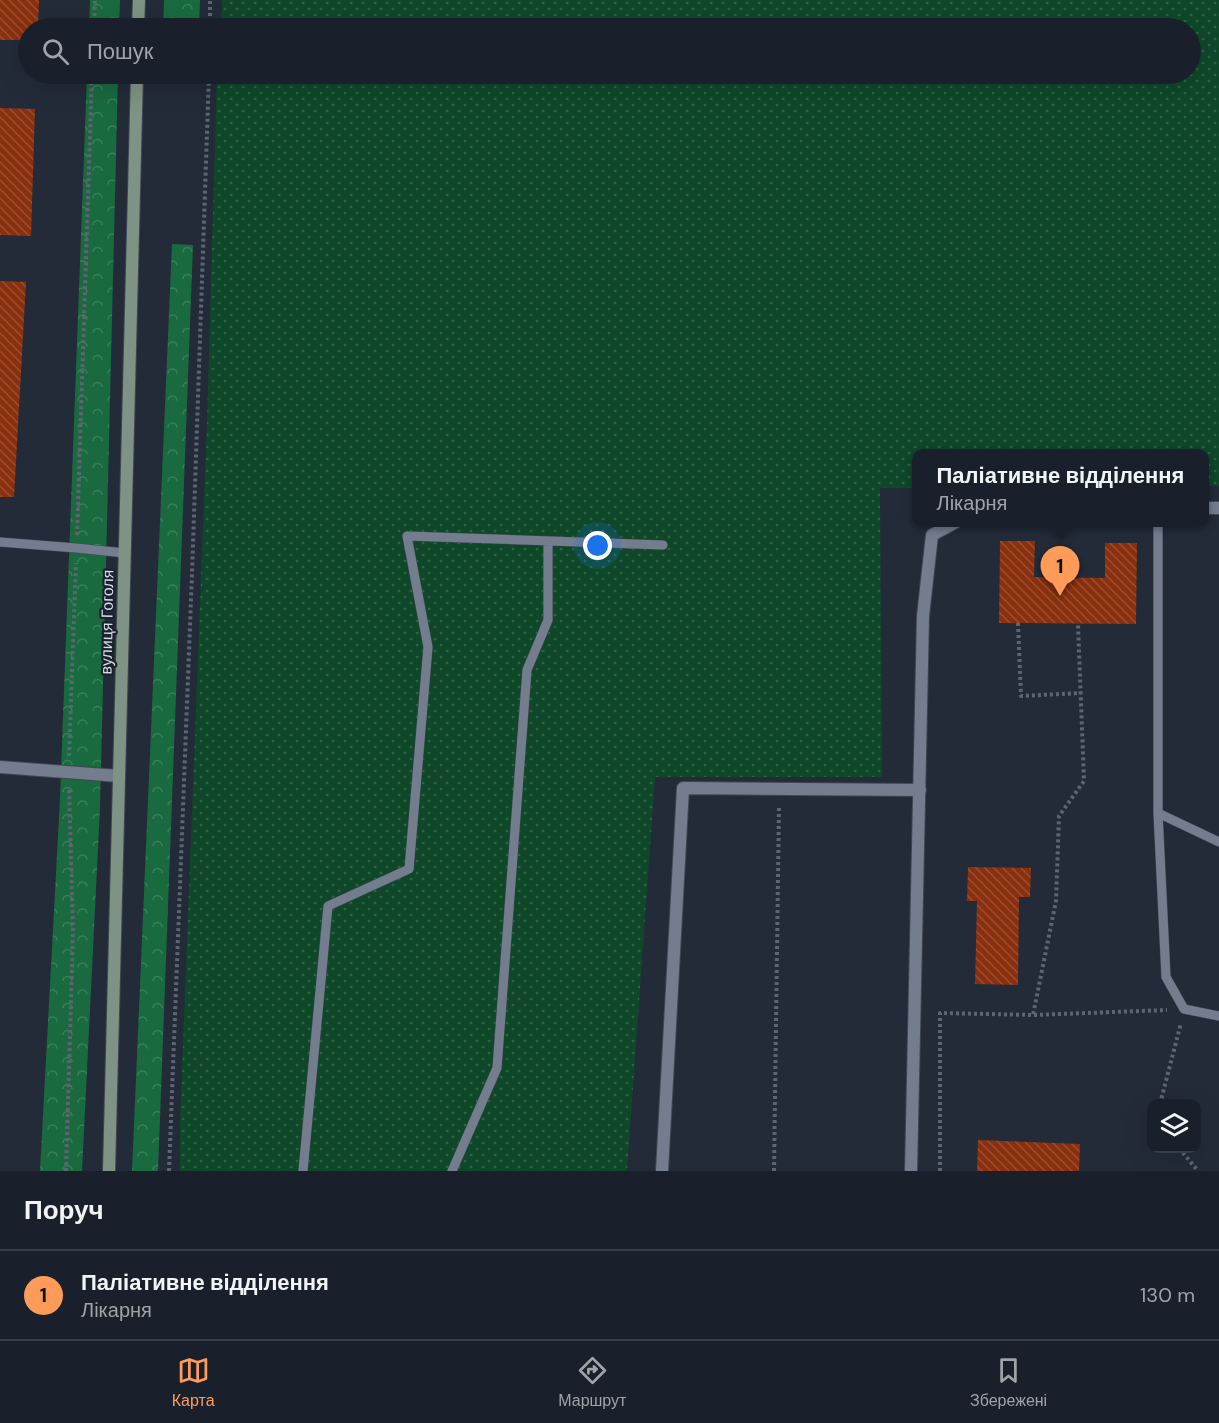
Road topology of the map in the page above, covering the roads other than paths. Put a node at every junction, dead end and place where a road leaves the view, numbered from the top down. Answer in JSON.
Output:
{"nodes":[{"id":1,"x":139,"y":0,"type":"edge"},
{"id":2,"x":138,"y":18,"type":"edge"},
{"id":3,"x":137,"y":84,"type":"edge"},
{"id":4,"x":947,"y":527,"type":"edge"},
{"id":5,"x":1158,"y":527,"type":"edge"},
{"id":6,"x":548,"y":541,"type":"junction"},
{"id":7,"x":0,"y":542,"type":"edge"},
{"id":8,"x":663,"y":545,"type":"dead end"},
{"id":9,"x":125,"y":553,"type":"junction"},
{"id":10,"x":0,"y":767,"type":"edge"},
{"id":11,"x":119,"y":776,"type":"junction"},
{"id":12,"x":920,"y":790,"type":"junction"},
{"id":13,"x":1158,"y":813,"type":"junction"},
{"id":14,"x":1219,"y":843,"type":"edge"},
{"id":15,"x":1219,"y":1016,"type":"edge"},
{"id":16,"x":109,"y":1171,"type":"edge"},
{"id":17,"x":303,"y":1171,"type":"edge"},
{"id":18,"x":452,"y":1171,"type":"edge"},
{"id":19,"x":662,"y":1171,"type":"edge"},
{"id":20,"x":911,"y":1171,"type":"edge"}],
"edges":[{"from":1,"to":2,"type":"street"},
{"from":3,"to":9,"type":"street","name":"вулиця Гоголя"},
{"from":4,"to":12,"type":"street"},
{"from":5,"to":13,"type":"lane"},
{"from":6,"to":8,"type":"lane"},
{"from":6,"to":17,"type":"lane"},
{"from":6,"to":18,"type":"lane"},
{"from":7,"to":9,"type":"lane"},
{"from":9,"to":11,"type":"street","name":"вулиця Гоголя"},
{"from":10,"to":11,"type":"street"},
{"from":11,"to":16,"type":"street","name":"вулиця Гоголя"},
{"from":12,"to":19,"type":"street"},
{"from":12,"to":20,"type":"street"},
{"from":13,"to":14,"type":"lane"},
{"from":13,"to":15,"type":"lane"}]}
